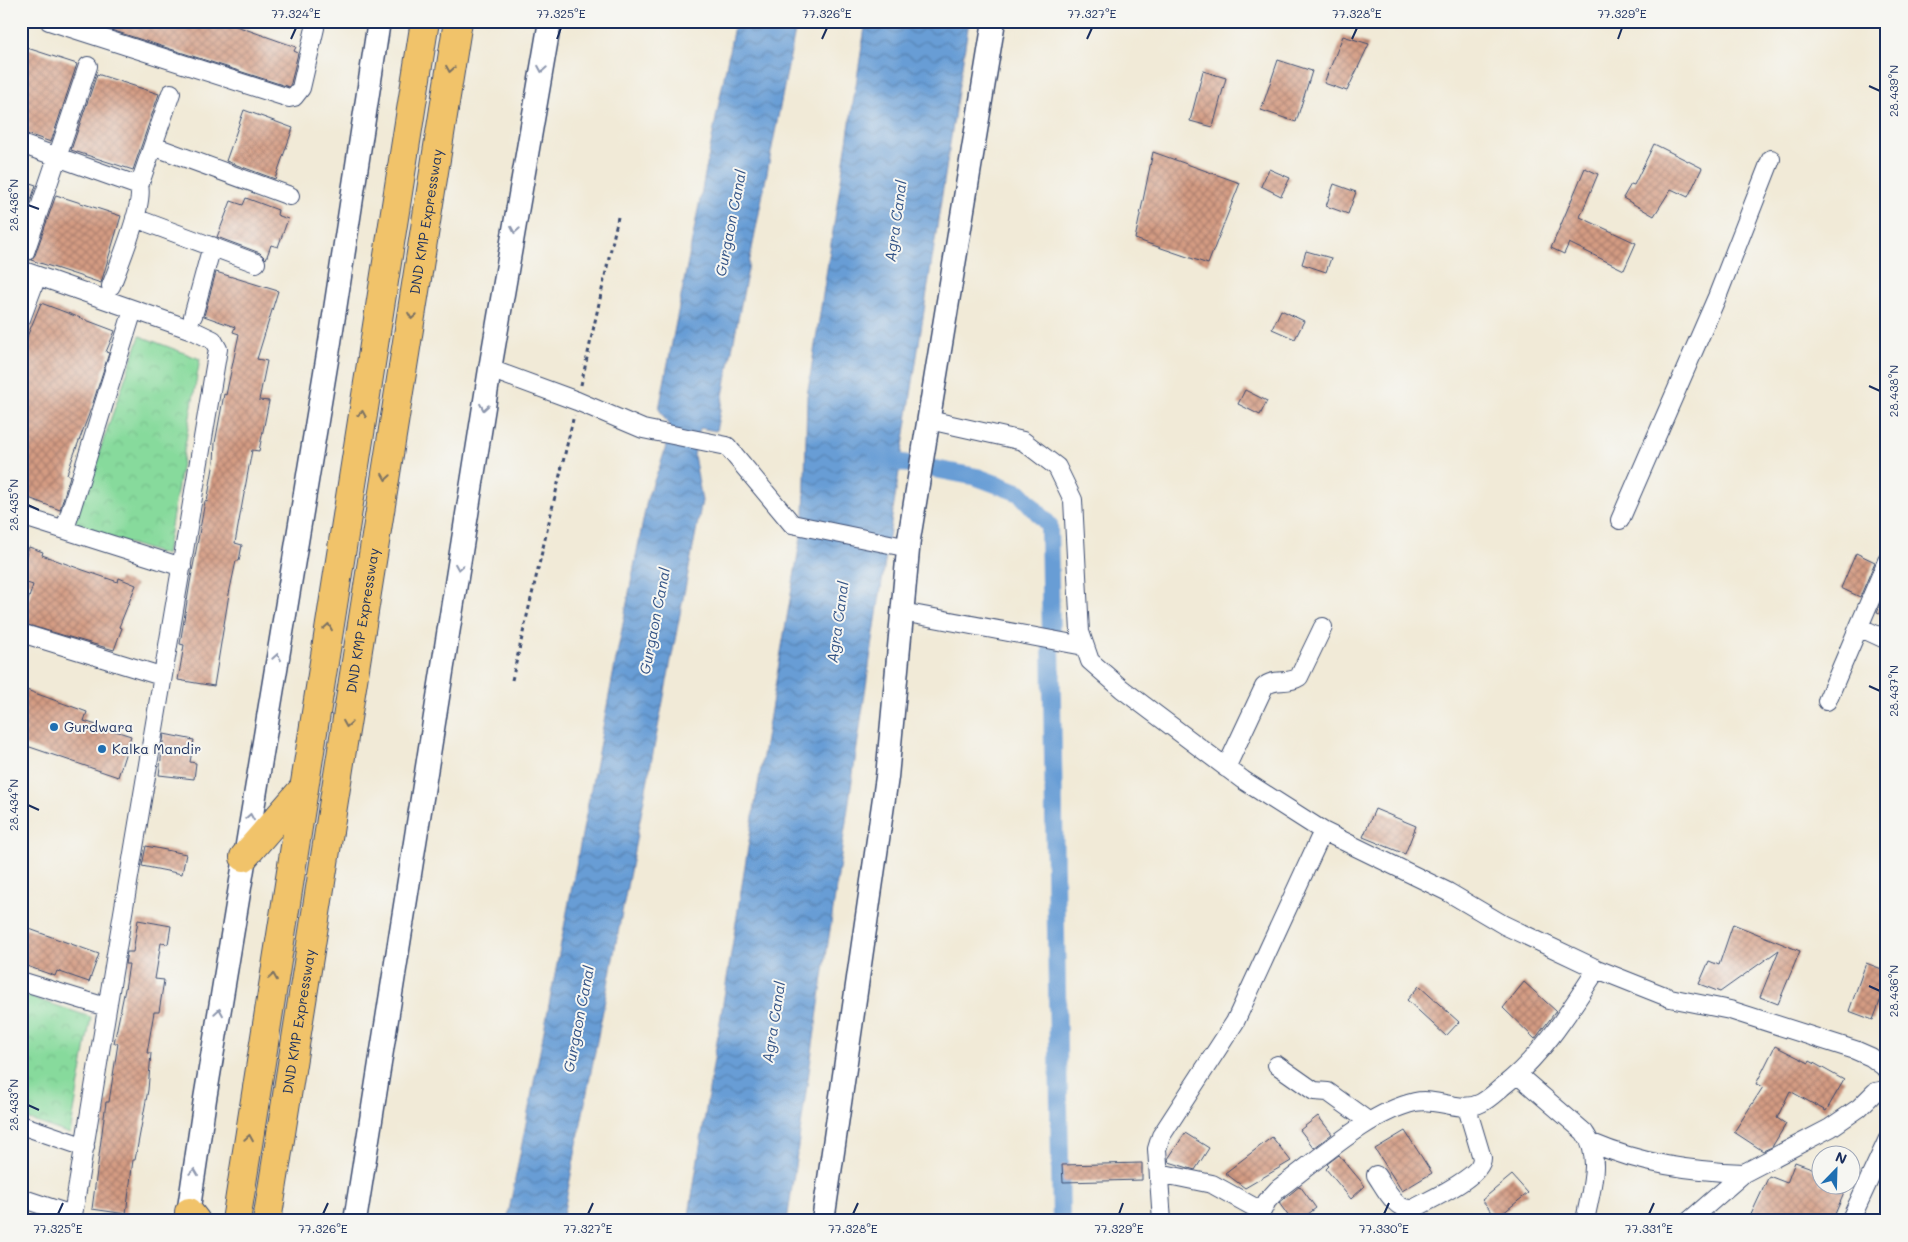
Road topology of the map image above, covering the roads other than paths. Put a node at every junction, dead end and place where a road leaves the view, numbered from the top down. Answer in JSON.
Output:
{"nodes":[{"id":1,"x":49,"y":21,"type":"edge"},
{"id":2,"x":313,"y":21,"type":"edge"},
{"id":3,"x":379,"y":21,"type":"edge"},
{"id":4,"x":425,"y":21,"type":"edge"},
{"id":5,"x":458,"y":21,"type":"edge"},
{"id":6,"x":550,"y":21,"type":"edge"},
{"id":7,"x":994,"y":21,"type":"edge"},
{"id":8,"x":90,"y":27,"type":"edge"},
{"id":9,"x":88,"y":66,"type":"dead end"},
{"id":10,"x":171,"y":93,"type":"dead end"},
{"id":11,"x":21,"y":144,"type":"edge"},
{"id":12,"x":153,"y":146,"type":"junction"},
{"id":13,"x":58,"y":157,"type":"junction"},
{"id":14,"x":1771,"y":159,"type":"dead end"},
{"id":15,"x":139,"y":186,"type":"junction"},
{"id":16,"x":290,"y":196,"type":"dead end"},
{"id":17,"x":135,"y":218,"type":"junction"},
{"id":18,"x":212,"y":246,"type":"junction"},
{"id":19,"x":25,"y":252,"type":"dead end"},
{"id":20,"x":256,"y":263,"type":"dead end"},
{"id":21,"x":29,"y":273,"type":"edge"},
{"id":22,"x":111,"y":286,"type":"dead end"},
{"id":23,"x":133,"y":310,"type":"junction"},
{"id":24,"x":193,"y":316,"type":"dead end"},
{"id":25,"x":21,"y":319,"type":"edge"},
{"id":26,"x":490,"y":369,"type":"junction"},
{"id":27,"x":929,"y":420,"type":"junction"},
{"id":28,"x":21,"y":516,"type":"edge"},
{"id":29,"x":1620,"y":520,"type":"dead end"},
{"id":30,"x":65,"y":529,"type":"junction"},
{"id":31,"x":909,"y":548,"type":"junction"},
{"id":32,"x":1887,"y":561,"type":"edge"},
{"id":33,"x":182,"y":566,"type":"junction"},
{"id":34,"x":902,"y":612,"type":"junction"},
{"id":35,"x":1858,"y":626,"type":"junction"},
{"id":36,"x":1324,"y":627,"type":"dead end"},
{"id":37,"x":21,"y":634,"type":"edge"},
{"id":38,"x":1887,"y":640,"type":"edge"},
{"id":39,"x":1084,"y":646,"type":"junction"},
{"id":40,"x":161,"y":676,"type":"junction"},
{"id":41,"x":1827,"y":701,"type":"dead end"},
{"id":42,"x":1226,"y":768,"type":"junction"},
{"id":43,"x":302,"y":789,"type":"junction"},
{"id":44,"x":1323,"y":831,"type":"junction"},
{"id":45,"x":244,"y":858,"type":"junction"},
{"id":46,"x":1597,"y":969,"type":"junction"},
{"id":47,"x":21,"y":981,"type":"edge"},
{"id":48,"x":106,"y":1007,"type":"junction"},
{"id":49,"x":1276,"y":1065,"type":"dead end"},
{"id":50,"x":1887,"y":1069,"type":"edge"},
{"id":51,"x":1518,"y":1075,"type":"junction"},
{"id":52,"x":1887,"y":1090,"type":"edge"},
{"id":53,"x":1467,"y":1108,"type":"junction"},
{"id":54,"x":1368,"y":1122,"type":"junction"},
{"id":55,"x":21,"y":1125,"type":"edge"},
{"id":56,"x":1887,"y":1141,"type":"edge"},
{"id":57,"x":1592,"y":1143,"type":"junction"},
{"id":58,"x":85,"y":1147,"type":"junction"},
{"id":59,"x":1159,"y":1173,"type":"junction"},
{"id":60,"x":1744,"y":1173,"type":"junction"},
{"id":61,"x":1376,"y":1175,"type":"dead end"},
{"id":62,"x":21,"y":1198,"type":"edge"},
{"id":63,"x":1259,"y":1216,"type":"edge"},
{"id":64,"x":72,"y":1218,"type":"edge"},
{"id":65,"x":191,"y":1218,"type":"edge"},
{"id":66,"x":236,"y":1221,"type":"edge"},
{"id":67,"x":267,"y":1221,"type":"edge"},
{"id":68,"x":355,"y":1221,"type":"edge"},
{"id":69,"x":823,"y":1221,"type":"edge"},
{"id":70,"x":1162,"y":1221,"type":"edge"},
{"id":71,"x":1585,"y":1221,"type":"edge"},
{"id":72,"x":1688,"y":1221,"type":"edge"},
{"id":73,"x":1850,"y":1221,"type":"edge"}],
"edges":[{"from":1,"to":8,"type":"street"},
{"from":2,"to":8,"type":"street"},
{"from":45,"to":3,"type":"street","one_way":true},
{"from":43,"to":4,"type":"highway","one_way":true},
{"from":5,"to":67,"type":"highway","name":"DND KMP Expressway","one_way":true},
{"from":6,"to":26,"type":"street","one_way":true},
{"from":7,"to":27,"type":"street"},
{"from":9,"to":13,"type":"street"},
{"from":10,"to":12,"type":"street"},
{"from":11,"to":13,"type":"street"},
{"from":12,"to":15,"type":"street"},
{"from":12,"to":16,"type":"street"},
{"from":13,"to":15,"type":"street"},
{"from":13,"to":19,"type":"street"},
{"from":14,"to":29,"type":"street"},
{"from":15,"to":17,"type":"street"},
{"from":17,"to":18,"type":"street"},
{"from":17,"to":22,"type":"street"},
{"from":18,"to":20,"type":"street"},
{"from":18,"to":24,"type":"street"},
{"from":21,"to":23,"type":"street"},
{"from":21,"to":25,"type":"street"},
{"from":23,"to":30,"type":"street"},
{"from":23,"to":33,"type":"street"},
{"from":26,"to":31,"type":"street"},
{"from":26,"to":68,"type":"street","one_way":true},
{"from":27,"to":31,"type":"street"},
{"from":27,"to":39,"type":"street"},
{"from":28,"to":30,"type":"street"},
{"from":30,"to":33,"type":"street"},
{"from":31,"to":34,"type":"street"},
{"from":32,"to":35,"type":"street"},
{"from":33,"to":40,"type":"street"},
{"from":34,"to":39,"type":"street"},
{"from":34,"to":69,"type":"street"},
{"from":35,"to":38,"type":"street"},
{"from":35,"to":41,"type":"street"},
{"from":36,"to":42,"type":"street"},
{"from":37,"to":40,"type":"street"},
{"from":39,"to":42,"type":"street"},
{"from":40,"to":48,"type":"street"},
{"from":42,"to":44,"type":"street"},
{"from":43,"to":45,"type":"highway"},
{"from":66,"to":43,"type":"highway","one_way":true},
{"from":44,"to":46,"type":"street"},
{"from":44,"to":59,"type":"street"},
{"from":65,"to":45,"type":"street","one_way":true},
{"from":46,"to":50,"type":"street"},
{"from":46,"to":51,"type":"street"},
{"from":47,"to":48,"type":"street"},
{"from":48,"to":58,"type":"street"},
{"from":49,"to":54,"type":"street"},
{"from":51,"to":53,"type":"street"},
{"from":51,"to":57,"type":"street"},
{"from":52,"to":60,"type":"street"},
{"from":53,"to":54,"type":"street"},
{"from":53,"to":61,"type":"street"},
{"from":54,"to":63,"type":"street"},
{"from":55,"to":58,"type":"street"},
{"from":56,"to":73,"type":"street"},
{"from":57,"to":60,"type":"street"},
{"from":57,"to":71,"type":"street"},
{"from":58,"to":64,"type":"street"},
{"from":59,"to":63,"type":"street"},
{"from":59,"to":70,"type":"street"},
{"from":60,"to":72,"type":"street"},
{"from":62,"to":64,"type":"street"}]}
